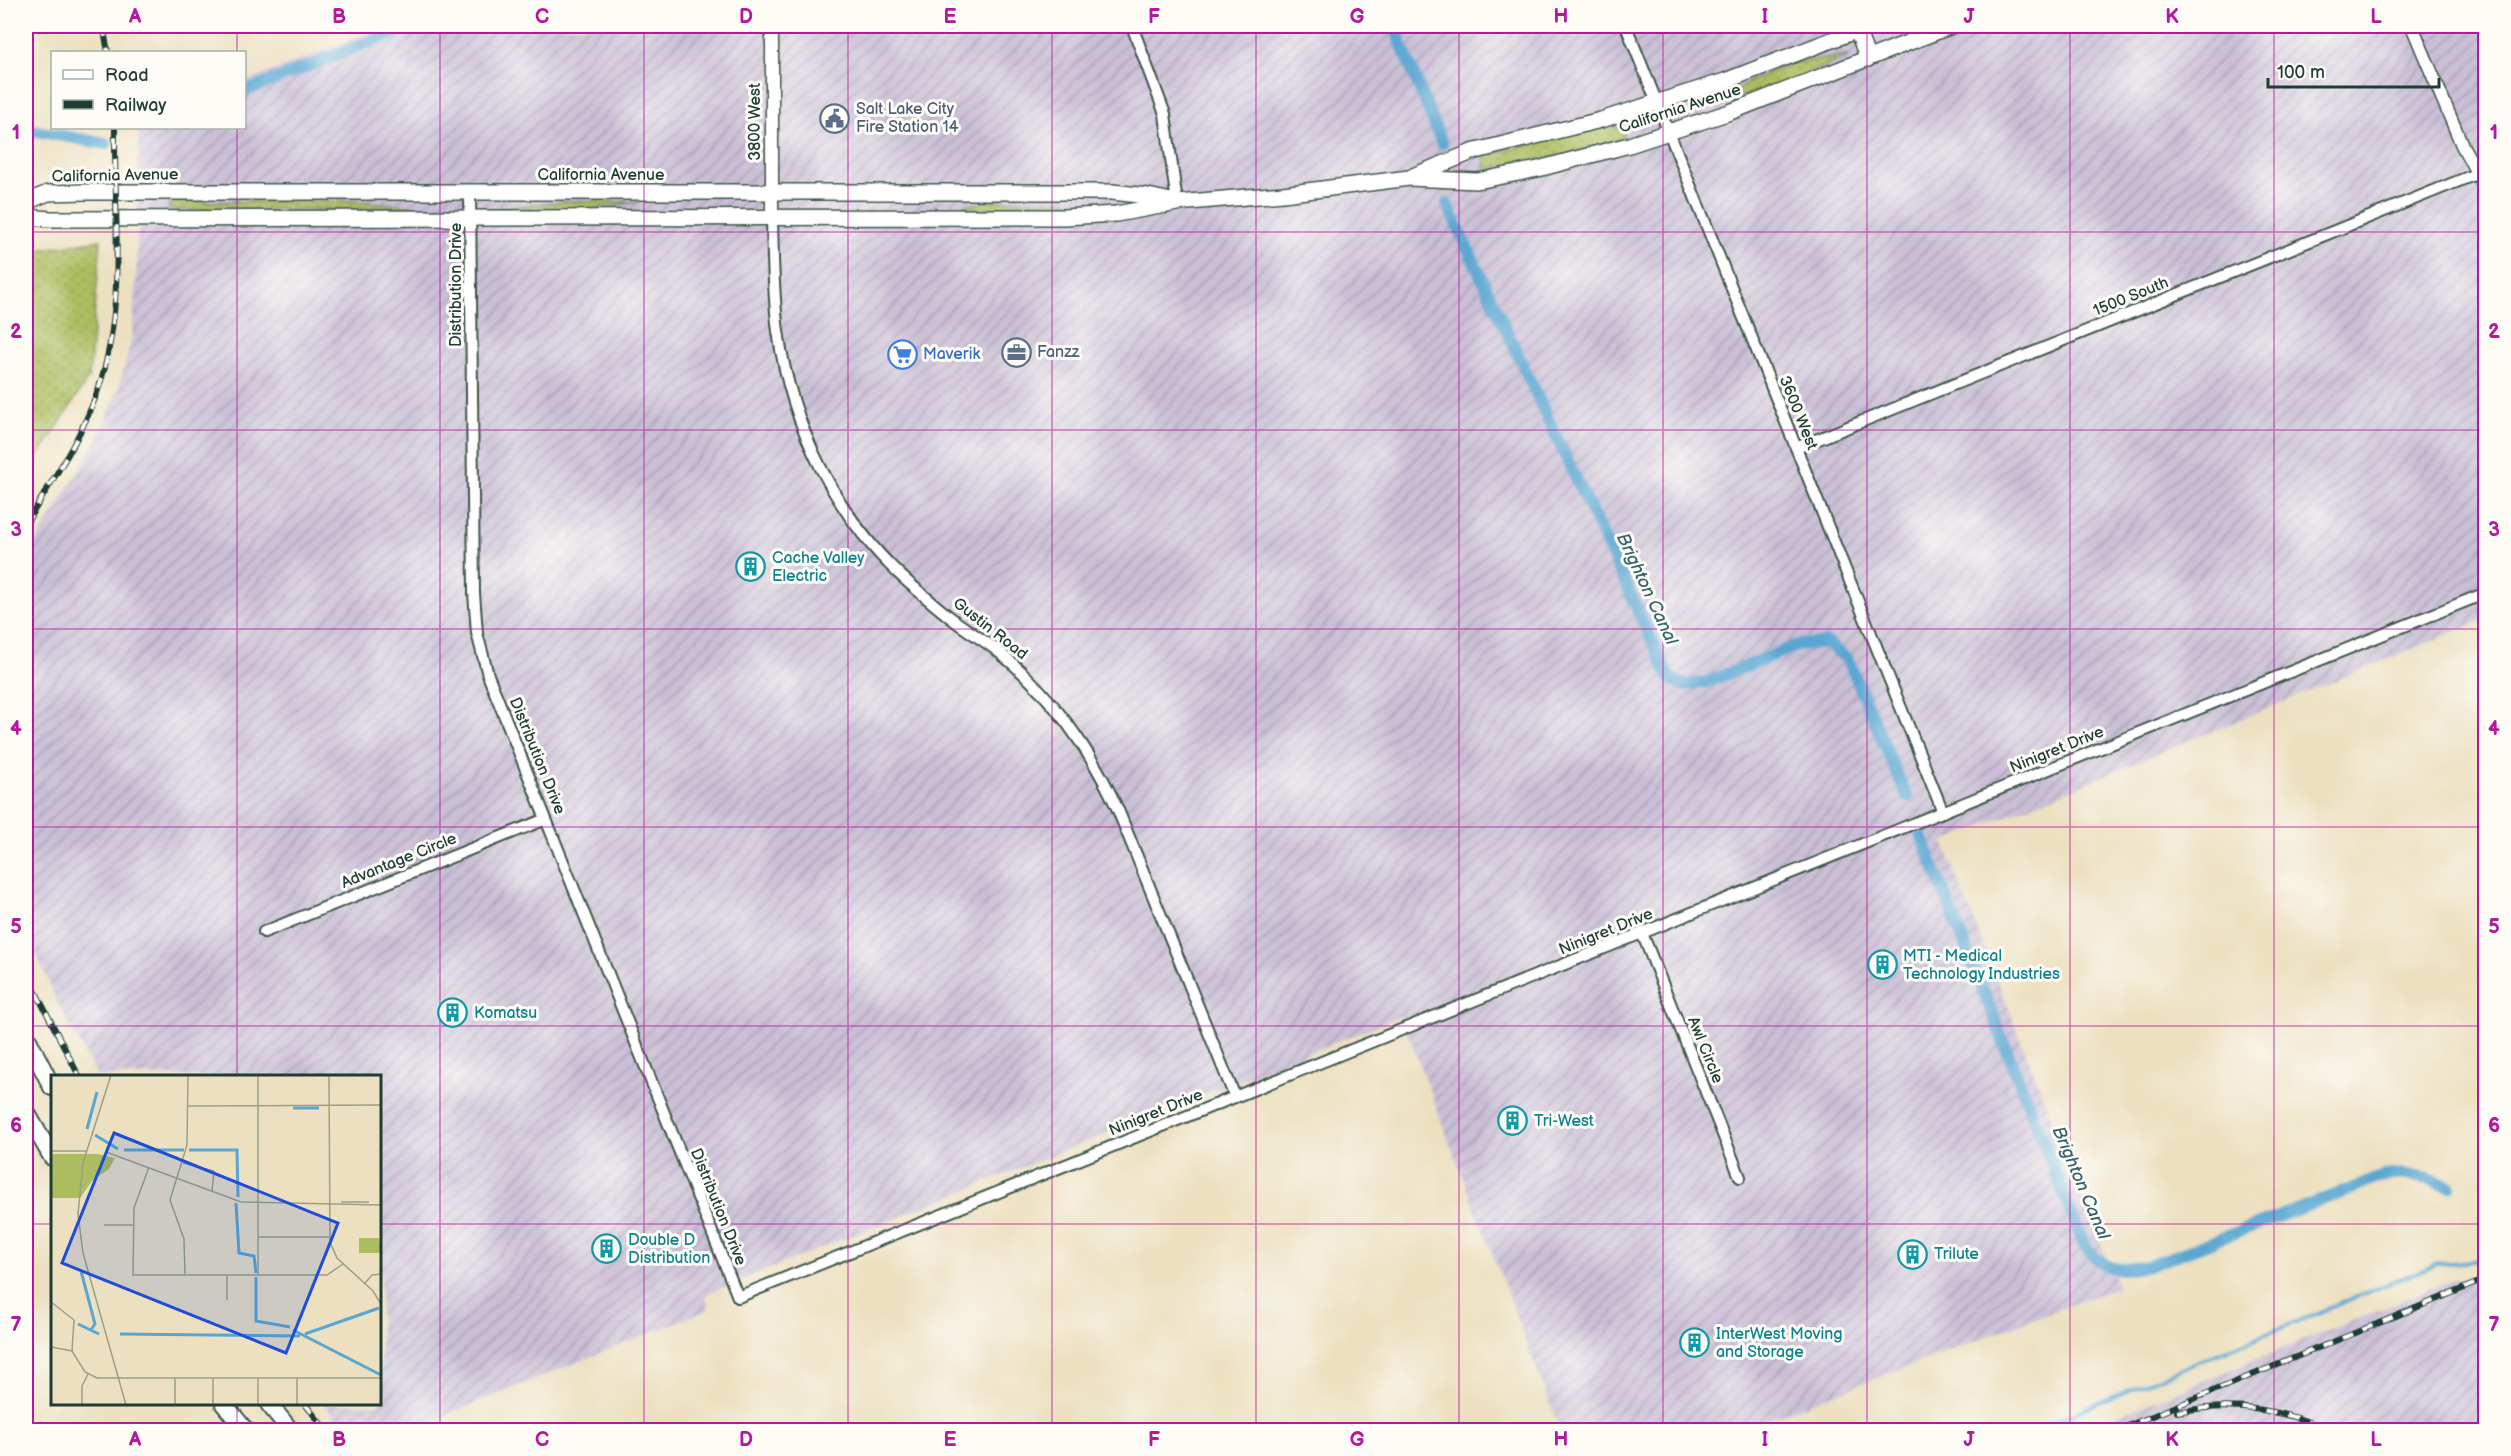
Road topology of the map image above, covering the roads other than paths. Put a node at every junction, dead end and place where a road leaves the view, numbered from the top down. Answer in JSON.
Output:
{"nodes":[{"id":1,"x":840,"y":26,"type":"edge"},
{"id":2,"x":1132,"y":26,"type":"edge"},
{"id":3,"x":1626,"y":26,"type":"edge"},
{"id":4,"x":1951,"y":26,"type":"edge"},
{"id":5,"x":2412,"y":26,"type":"edge"},
{"id":6,"x":772,"y":27,"type":"edge"},
{"id":7,"x":1862,"y":28,"type":"edge"},
{"id":8,"x":1868,"y":59,"type":"junction"},
{"id":9,"x":1658,"y":103,"type":"junction"},
{"id":10,"x":1670,"y":132,"type":"junction"},
{"id":11,"x":2476,"y":174,"type":"junction"},
{"id":12,"x":1409,"y":178,"type":"junction"},
{"id":13,"x":2486,"y":190,"type":"edge"},
{"id":14,"x":772,"y":192,"type":"junction"},
{"id":15,"x":470,"y":194,"type":"junction"},
{"id":16,"x":26,"y":202,"type":"edge"},
{"id":17,"x":1177,"y":203,"type":"junction"},
{"id":18,"x":26,"y":217,"type":"edge"},
{"id":19,"x":470,"y":218,"type":"junction"},
{"id":20,"x":772,"y":218,"type":"junction"},
{"id":21,"x":1796,"y":448,"type":"junction"},
{"id":22,"x":2486,"y":593,"type":"edge"},
{"id":23,"x":1943,"y":812,"type":"junction"},
{"id":24,"x":546,"y":819,"type":"junction"},
{"id":25,"x":264,"y":932,"type":"dead end"},
{"id":26,"x":1642,"y":933,"type":"junction"},
{"id":27,"x":26,"y":1036,"type":"edge"},
{"id":28,"x":51,"y":1085,"type":"edge"},
{"id":29,"x":1235,"y":1097,"type":"junction"},
{"id":30,"x":26,"y":1112,"type":"edge"},
{"id":31,"x":51,"y":1155,"type":"edge"},
{"id":32,"x":1740,"y":1177,"type":"dead end"},
{"id":33,"x":738,"y":1298,"type":"joint"},
{"id":34,"x":225,"y":1405,"type":"edge"},
{"id":35,"x":270,"y":1405,"type":"edge"},
{"id":36,"x":245,"y":1431,"type":"edge"},
{"id":37,"x":290,"y":1431,"type":"edge"}],
"edges":[{"from":1,"to":6,"type":"street"},
{"from":2,"to":17,"type":"street"},
{"from":3,"to":9,"type":"street","name":"3600 West"},
{"from":4,"to":8,"type":"main road","name":"California Avenue"},
{"from":5,"to":11,"type":"street"},
{"from":6,"to":14,"type":"street","name":"3800 West"},
{"from":7,"to":8,"type":"main road"},
{"from":7,"to":9,"type":"main road","name":"California Avenue"},
{"from":8,"to":10,"type":"main road","name":"California Avenue"},
{"from":9,"to":10,"type":"street","name":"3600 West"},
{"from":9,"to":12,"type":"main road","name":"California Avenue"},
{"from":10,"to":12,"type":"main road","name":"California Avenue"},
{"from":10,"to":21,"type":"street","name":"3600 West"},
{"from":11,"to":13,"type":"street"},
{"from":11,"to":21,"type":"street","name":"1500 South"},
{"from":12,"to":17,"type":"main road","name":"California Avenue"},
{"from":14,"to":15,"type":"main road","name":"California Avenue"},
{"from":14,"to":17,"type":"main road","name":"California Avenue"},
{"from":14,"to":20,"type":"street","name":"3800 West"},
{"from":15,"to":16,"type":"main road","name":"California Avenue"},
{"from":15,"to":19,"type":"street","name":"Distribution Drive"},
{"from":17,"to":20,"type":"main road","name":"California Avenue"},
{"from":18,"to":19,"type":"main road","name":"California Avenue"},
{"from":19,"to":20,"type":"main road","name":"California Avenue"},
{"from":19,"to":24,"type":"street","name":"Distribution Drive"},
{"from":20,"to":29,"type":"street","name":"Gustin Road"},
{"from":21,"to":23,"type":"street","name":"3600 West"},
{"from":22,"to":23,"type":"street","name":"Ninigret Drive"},
{"from":23,"to":26,"type":"street","name":"Ninigret Drive"},
{"from":24,"to":25,"type":"street","name":"Advantage Circle"},
{"from":24,"to":33,"type":"street","name":"Distribution Drive"},
{"from":26,"to":29,"type":"street","name":"Ninigret Drive"},
{"from":26,"to":32,"type":"street","name":"Awl Circle"},
{"from":27,"to":28,"type":"highway"},
{"from":29,"to":33,"type":"street","name":"Ninigret Drive"},
{"from":30,"to":31,"type":"highway"},
{"from":34,"to":36,"type":"highway"},
{"from":35,"to":37,"type":"highway"}]}
